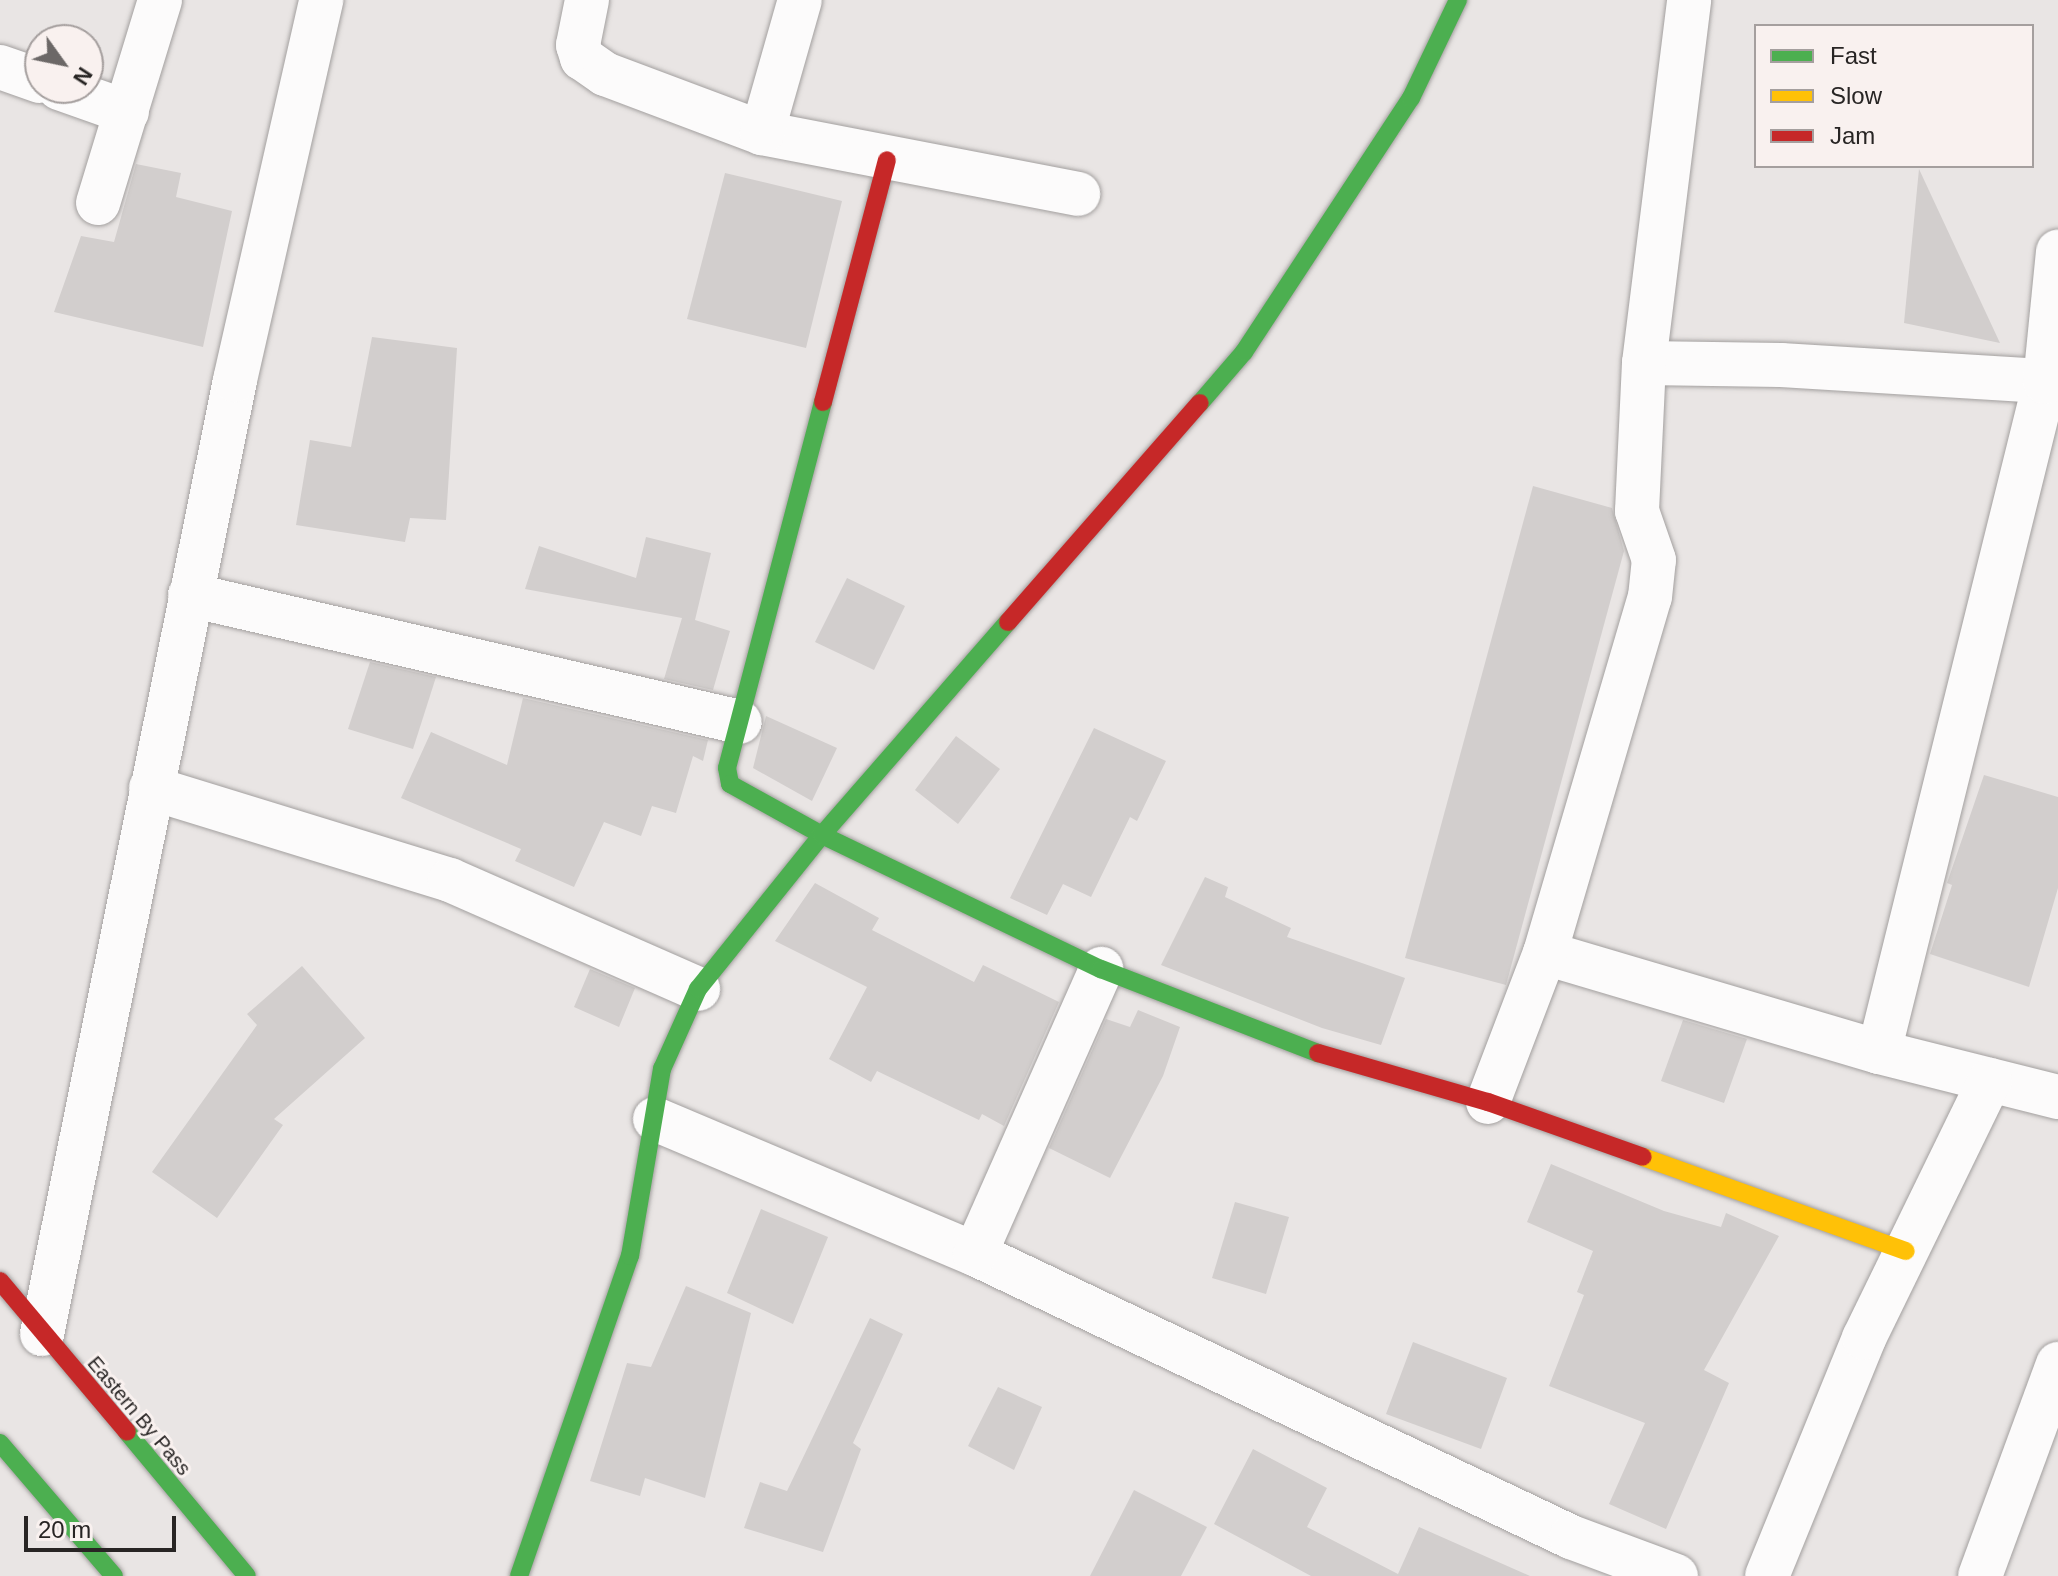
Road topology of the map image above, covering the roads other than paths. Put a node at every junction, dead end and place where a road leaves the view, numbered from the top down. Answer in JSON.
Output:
{"nodes":[{"id":1,"x":160,"y":0,"type":"edge"},
{"id":2,"x":587,"y":0,"type":"edge"},
{"id":3,"x":800,"y":0,"type":"edge"},
{"id":4,"x":1458,"y":0,"type":"edge"},
{"id":5,"x":1689,"y":0,"type":"edge"},
{"id":6,"x":309,"y":3,"type":"edge"},
{"id":7,"x":0,"y":67,"type":"edge"},
{"id":8,"x":24,"y":75,"type":"edge"},
{"id":9,"x":104,"y":104,"type":"edge"},
{"id":10,"x":127,"y":112,"type":"junction"},
{"id":11,"x":762,"y":133,"type":"junction"},
{"id":12,"x":887,"y":160,"type":"junction"},
{"id":13,"x":1078,"y":194,"type":"dead end"},
{"id":14,"x":98,"y":203,"type":"dead end"},
{"id":15,"x":2058,"y":252,"type":"edge"},
{"id":16,"x":1644,"y":363,"type":"junction"},
{"id":17,"x":2051,"y":382,"type":"edge"},
{"id":18,"x":190,"y":595,"type":"junction"},
{"id":19,"x":740,"y":722,"type":"junction"},
{"id":20,"x":151,"y":788,"type":"junction"},
{"id":21,"x":822,"y":835,"type":"junction"},
{"id":22,"x":1545,"y":953,"type":"junction"},
{"id":23,"x":1101,"y":969,"type":"junction"},
{"id":24,"x":698,"y":989,"type":"junction"},
{"id":25,"x":1879,"y":1052,"type":"junction"},
{"id":26,"x":1990,"y":1080,"type":"junction"},
{"id":27,"x":2058,"y":1097,"type":"edge"},
{"id":28,"x":1488,"y":1102,"type":"junction"},
{"id":29,"x":655,"y":1119,"type":"junction"},
{"id":30,"x":1906,"y":1251,"type":"junction"},
{"id":31,"x":975,"y":1254,"type":"junction"},
{"id":32,"x":0,"y":1281,"type":"edge"},
{"id":33,"x":42,"y":1334,"type":"junction"},
{"id":34,"x":2058,"y":1364,"type":"edge"},
{"id":35,"x":0,"y":1443,"type":"edge"},
{"id":36,"x":114,"y":1576,"type":"edge"},
{"id":37,"x":247,"y":1576,"type":"edge"},
{"id":38,"x":519,"y":1576,"type":"edge"},
{"id":39,"x":1676,"y":1576,"type":"edge"},
{"id":40,"x":1767,"y":1576,"type":"edge"},
{"id":41,"x":1980,"y":1576,"type":"edge"}],
"edges":[{"from":1,"to":10,"type":"street"},
{"from":2,"to":11,"type":"street"},
{"from":3,"to":11,"type":"street"},
{"from":4,"to":21,"type":"street"},
{"from":5,"to":16,"type":"street"},
{"from":6,"to":18,"type":"street"},
{"from":7,"to":8,"type":"street"},
{"from":9,"to":10,"type":"street"},
{"from":10,"to":14,"type":"street"},
{"from":11,"to":12,"type":"street"},
{"from":12,"to":13,"type":"street"},
{"from":12,"to":19,"type":"street"},
{"from":15,"to":17,"type":"street"},
{"from":16,"to":17,"type":"street"},
{"from":16,"to":22,"type":"street"},
{"from":17,"to":25,"type":"street"},
{"from":18,"to":19,"type":"street"},
{"from":18,"to":20,"type":"street"},
{"from":19,"to":21,"type":"street"},
{"from":20,"to":24,"type":"street"},
{"from":20,"to":33,"type":"street"},
{"from":21,"to":23,"type":"street"},
{"from":21,"to":24,"type":"street"},
{"from":22,"to":25,"type":"street"},
{"from":22,"to":28,"type":"street"},
{"from":23,"to":28,"type":"street"},
{"from":23,"to":31,"type":"street"},
{"from":24,"to":29,"type":"street"},
{"from":25,"to":26,"type":"street"},
{"from":26,"to":27,"type":"street"},
{"from":26,"to":30,"type":"street"},
{"from":28,"to":30,"type":"street"},
{"from":29,"to":31,"type":"street"},
{"from":29,"to":38,"type":"street"},
{"from":30,"to":40,"type":"street"},
{"from":31,"to":39,"type":"street"},
{"from":32,"to":33,"type":"street","name":"Eastern By Pass"},
{"from":33,"to":37,"type":"street","name":"Eastern By Pass"},
{"from":34,"to":41,"type":"street"},
{"from":35,"to":36,"type":"street"}]}
